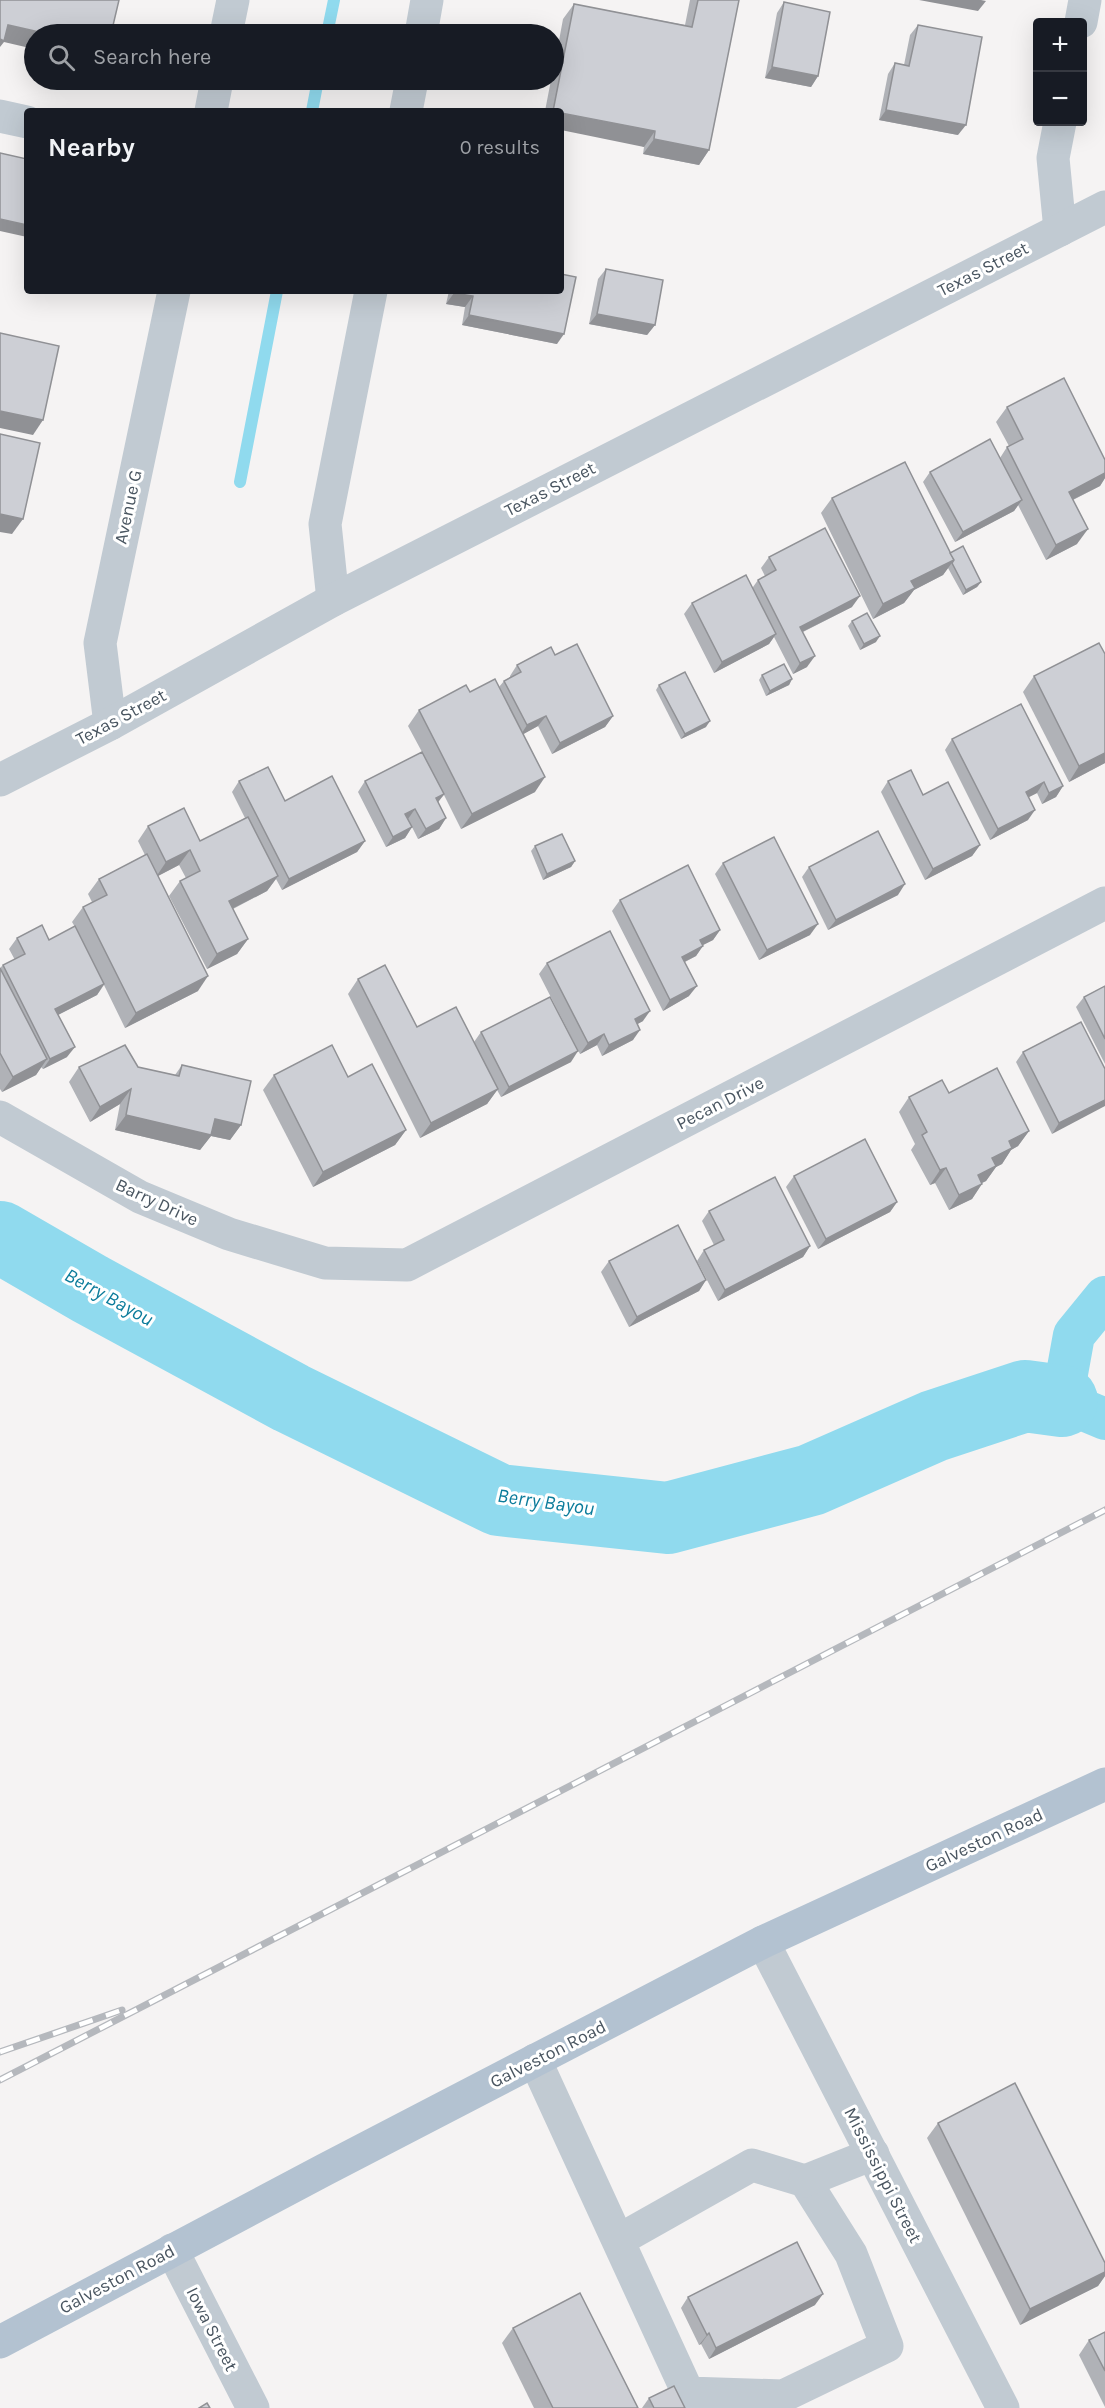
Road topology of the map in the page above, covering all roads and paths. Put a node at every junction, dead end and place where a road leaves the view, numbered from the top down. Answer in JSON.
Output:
{"nodes":[{"id":1,"x":233,"y":0,"type":"edge"},
{"id":2,"x":427,"y":0,"type":"edge"},
{"id":3,"x":1085,"y":0,"type":"edge"},
{"id":4,"x":1082,"y":18,"type":"edge"},
{"id":5,"x":228,"y":24,"type":"edge"},
{"id":6,"x":423,"y":24,"type":"edge"},
{"id":7,"x":215,"y":90,"type":"edge"},
{"id":8,"x":410,"y":90,"type":"edge"},
{"id":9,"x":212,"y":108,"type":"edge"},
{"id":10,"x":407,"y":108,"type":"edge"},
{"id":11,"x":0,"y":116,"type":"edge"},
{"id":12,"x":24,"y":121,"type":"edge"},
{"id":13,"x":1059,"y":126,"type":"edge"},
{"id":14,"x":1105,"y":207,"type":"edge"},
{"id":15,"x":1059,"y":230,"type":"junction"},
{"id":16,"x":173,"y":294,"type":"edge"},
{"id":17,"x":370,"y":294,"type":"edge"},
{"id":18,"x":333,"y":600,"type":"junction"},
{"id":19,"x":110,"y":724,"type":"junction"},
{"id":20,"x":0,"y":780,"type":"edge"},
{"id":21,"x":1105,"y":903,"type":"edge"},
{"id":22,"x":0,"y":1117,"type":"edge"},
{"id":23,"x":325,"y":1263,"type":"joint"},
{"id":24,"x":1105,"y":1784,"type":"edge"},
{"id":25,"x":763,"y":1942,"type":"junction"},
{"id":26,"x":535,"y":2060,"type":"junction"},
{"id":27,"x":873,"y":2154,"type":"junction"},
{"id":28,"x":805,"y":2181,"type":"junction"},
{"id":29,"x":619,"y":2240,"type":"junction"},
{"id":30,"x":172,"y":2250,"type":"junction"},
{"id":31,"x":0,"y":2342,"type":"edge"},
{"id":32,"x":253,"y":2408,"type":"edge"},
{"id":33,"x":1003,"y":2408,"type":"edge"}],
"edges":[{"from":1,"to":5,"type":"street"},
{"from":2,"to":6,"type":"street"},
{"from":3,"to":4,"type":"street"},
{"from":7,"to":9,"type":"street"},
{"from":8,"to":10,"type":"street"},
{"from":11,"to":12,"type":"street"},
{"from":13,"to":15,"type":"street"},
{"from":14,"to":15,"type":"street","name":"Texas Street"},
{"from":15,"to":18,"type":"street","name":"Texas Street"},
{"from":16,"to":19,"type":"street","name":"Avenue G"},
{"from":17,"to":18,"type":"street"},
{"from":18,"to":19,"type":"street","name":"Texas Street"},
{"from":19,"to":20,"type":"street","name":"Texas Street"},
{"from":21,"to":23,"type":"street","name":"Pecan Drive"},
{"from":22,"to":23,"type":"street","name":"Barry Drive"},
{"from":24,"to":25,"type":"main road","name":"Galveston Road"},
{"from":25,"to":26,"type":"main road","name":"Galveston Road"},
{"from":25,"to":27,"type":"street","name":"Mississippi Street"},
{"from":26,"to":29,"type":"street"},
{"from":26,"to":30,"type":"main road","name":"Galveston Road"},
{"from":27,"to":28,"type":"street"},
{"from":27,"to":33,"type":"street","name":"Mississippi Street"},
{"from":28,"to":29,"type":"street"},
{"from":28,"to":29,"type":"street"},
{"from":30,"to":31,"type":"main road","name":"Galveston Road"},
{"from":30,"to":32,"type":"street","name":"Iowa Street"}]}
